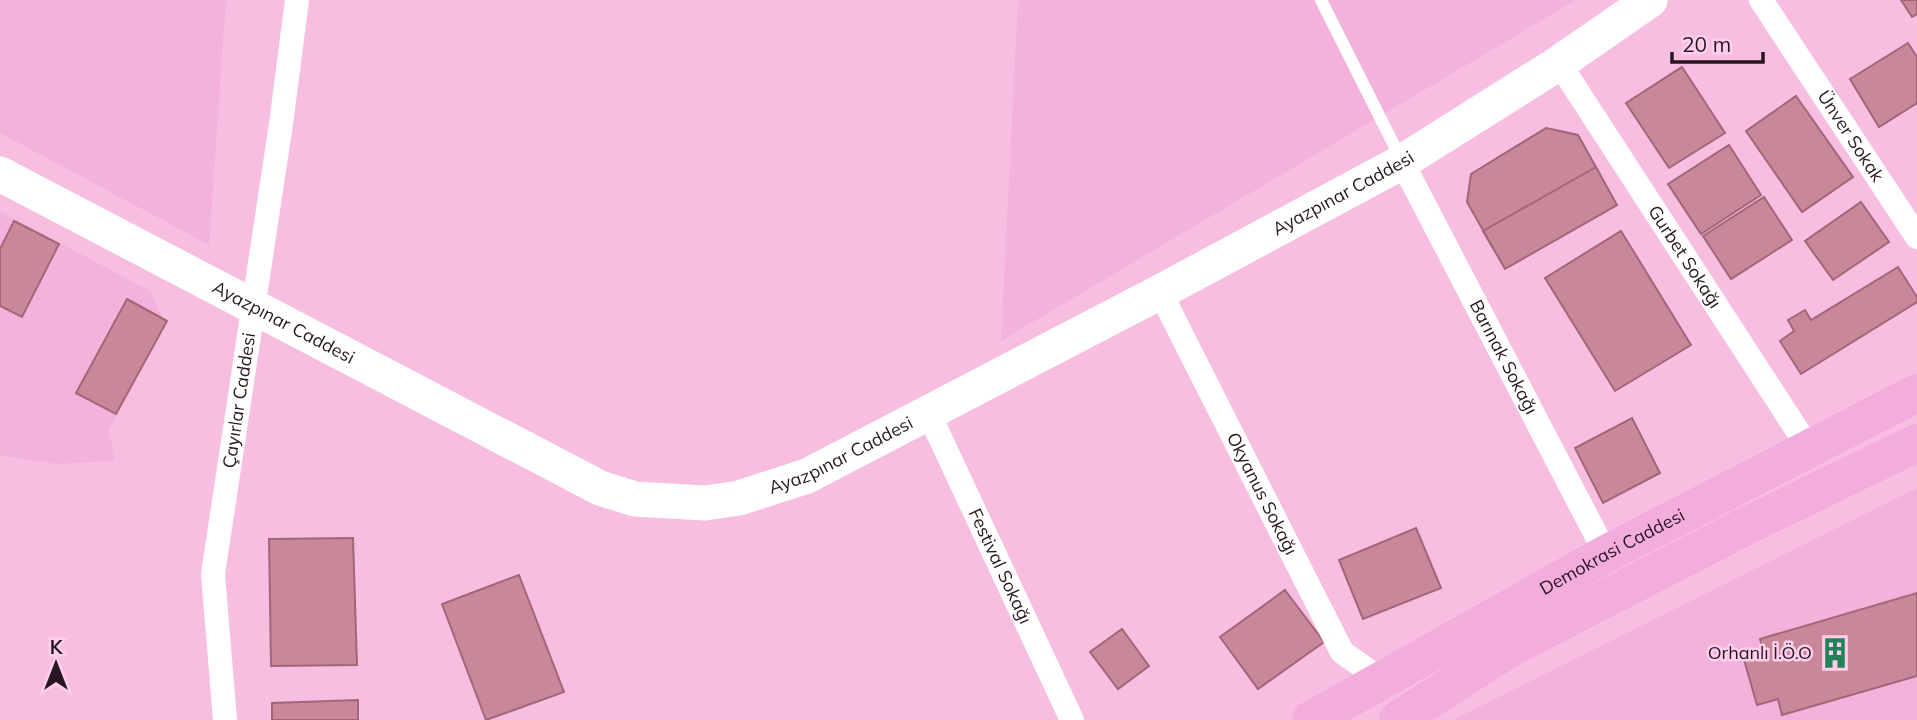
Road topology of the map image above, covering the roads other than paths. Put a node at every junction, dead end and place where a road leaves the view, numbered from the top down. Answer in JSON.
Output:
{"nodes":[{"id":1,"x":297,"y":0,"type":"edge"},
{"id":2,"x":1321,"y":0,"type":"edge"},
{"id":3,"x":1650,"y":0,"type":"edge"},
{"id":4,"x":1761,"y":0,"type":"edge"},
{"id":5,"x":1559,"y":63,"type":"junction"},
{"id":6,"x":1402,"y":162,"type":"junction"},
{"id":7,"x":0,"y":174,"type":"edge"},
{"id":8,"x":1917,"y":237,"type":"edge"},
{"id":9,"x":1160,"y":292,"type":"junction"},
{"id":10,"x":252,"y":305,"type":"junction"},
{"id":11,"x":1917,"y":393,"type":"edge"},
{"id":12,"x":929,"y":414,"type":"junction"},
{"id":13,"x":1917,"y":443,"type":"edge"},
{"id":14,"x":1810,"y":450,"type":"junction"},
{"id":15,"x":1606,"y":554,"type":"junction"},
{"id":16,"x":1380,"y":679,"type":"junction"},
{"id":17,"x":225,"y":720,"type":"edge"},
{"id":18,"x":1072,"y":720,"type":"edge"},
{"id":19,"x":1311,"y":720,"type":"edge"},
{"id":20,"x":1398,"y":720,"type":"edge"}],
"edges":[{"from":1,"to":10,"type":"street","name":"Çayırlar Caddesi"},
{"from":2,"to":6,"type":"lane"},
{"from":3,"to":5,"type":"street","name":"Ayazpınar Caddesi"},
{"from":4,"to":8,"type":"street","name":"Ünver Sokak"},
{"from":5,"to":6,"type":"street","name":"Ayazpınar Caddesi"},
{"from":5,"to":14,"type":"street","name":"Gurbet Sokağı"},
{"from":6,"to":9,"type":"street","name":"Ayazpınar Caddesi"},
{"from":6,"to":15,"type":"street","name":"Barınak Sokağı"},
{"from":7,"to":10,"type":"street","name":"Ayazpınar Caddesi"},
{"from":9,"to":12,"type":"street","name":"Ayazpınar Caddesi"},
{"from":9,"to":16,"type":"street","name":"Okyanus Sokağı"},
{"from":10,"to":12,"type":"street","name":"Ayazpınar Caddesi"},
{"from":10,"to":17,"type":"street","name":"Çayırlar Caddesi"},
{"from":11,"to":14,"type":"main road","name":"Demokrasi Caddesi"},
{"from":12,"to":18,"type":"street","name":"Festival Sokağı"},
{"from":13,"to":20,"type":"main road"},
{"from":14,"to":15,"type":"main road","name":"Demokrasi Caddesi"},
{"from":15,"to":16,"type":"main road","name":"Demokrasi Caddesi"},
{"from":16,"to":19,"type":"main road","name":"Demokrasi Caddesi"}]}
